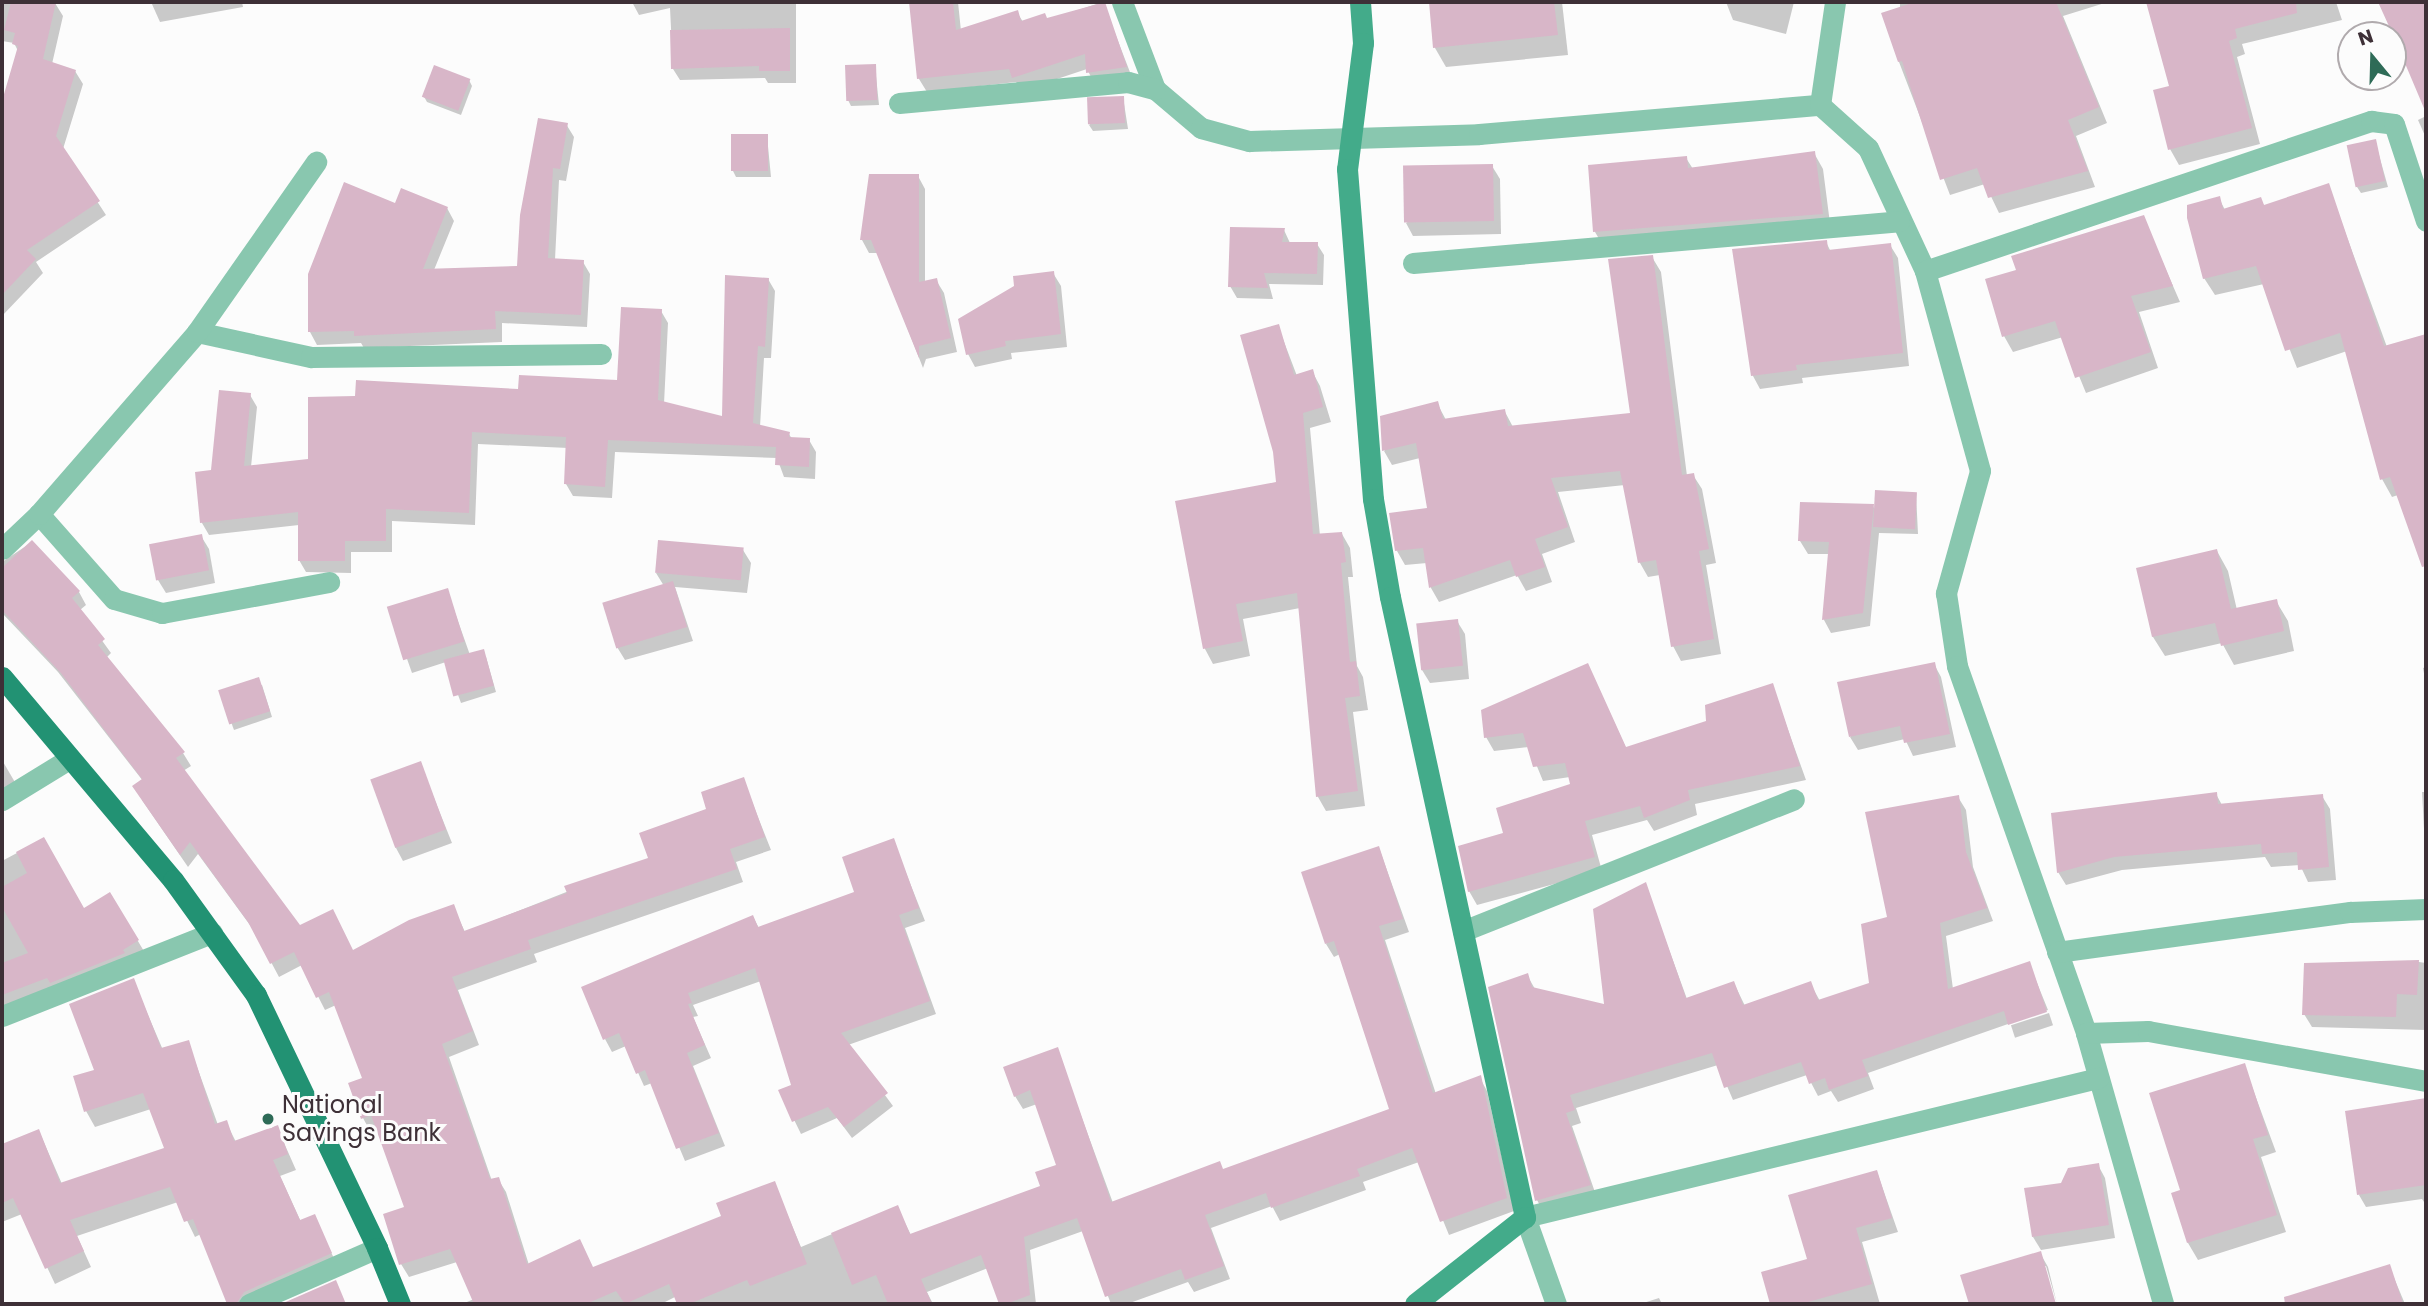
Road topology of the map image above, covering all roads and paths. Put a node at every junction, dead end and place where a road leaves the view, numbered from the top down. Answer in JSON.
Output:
{"nodes":[{"id":1,"x":1122,"y":2,"type":"edge"},
{"id":2,"x":1360,"y":2,"type":"edge"},
{"id":3,"x":1835,"y":2,"type":"edge"},
{"id":4,"x":1155,"y":89,"type":"junction"},
{"id":5,"x":899,"y":103,"type":"dead end"},
{"id":6,"x":1819,"y":105,"type":"junction"},
{"id":7,"x":1352,"y":136,"type":"junction"},
{"id":8,"x":317,"y":162,"type":"dead end"},
{"id":9,"x":1899,"y":220,"type":"junction"},
{"id":10,"x":2426,"y":221,"type":"edge"},
{"id":11,"x":1413,"y":263,"type":"dead end"},
{"id":12,"x":1926,"y":271,"type":"junction"},
{"id":13,"x":197,"y":332,"type":"junction"},
{"id":14,"x":601,"y":354,"type":"dead end"},
{"id":15,"x":40,"y":514,"type":"junction"},
{"id":16,"x":2,"y":549,"type":"edge"},
{"id":17,"x":329,"y":582,"type":"dead end"},
{"id":18,"x":2,"y":677,"type":"edge"},
{"id":19,"x":69,"y":759,"type":"junction"},
{"id":20,"x":1794,"y":799,"type":"dead end"},
{"id":21,"x":2,"y":800,"type":"edge"},
{"id":22,"x":2426,"y":909,"type":"edge"},
{"id":23,"x":1462,"y":931,"type":"junction"},
{"id":24,"x":212,"y":933,"type":"junction"},
{"id":25,"x":2057,"y":952,"type":"junction"},
{"id":26,"x":2,"y":1016,"type":"edge"},
{"id":27,"x":2086,"y":1033,"type":"junction"},
{"id":28,"x":2098,"y":1077,"type":"junction"},
{"id":29,"x":2426,"y":1080,"type":"edge"},
{"id":30,"x":1525,"y":1217,"type":"junction"},
{"id":31,"x":377,"y":1248,"type":"junction"},
{"id":32,"x":249,"y":1304,"type":"edge"},
{"id":33,"x":400,"y":1304,"type":"edge"},
{"id":34,"x":1415,"y":1304,"type":"edge"},
{"id":35,"x":1556,"y":1304,"type":"edge"},
{"id":36,"x":2163,"y":1304,"type":"edge"}],
"edges":[{"from":1,"to":4,"type":"street"},
{"from":2,"to":7,"type":"street"},
{"from":3,"to":6,"type":"street"},
{"from":4,"to":5,"type":"street"},
{"from":4,"to":7,"type":"street"},
{"from":6,"to":7,"type":"street"},
{"from":6,"to":9,"type":"street"},
{"from":7,"to":23,"type":"street"},
{"from":8,"to":13,"type":"street"},
{"from":9,"to":11,"type":"street"},
{"from":9,"to":12,"type":"street"},
{"from":10,"to":12,"type":"street"},
{"from":12,"to":25,"type":"street"},
{"from":13,"to":14,"type":"street"},
{"from":13,"to":15,"type":"street"},
{"from":15,"to":16,"type":"street"},
{"from":15,"to":17,"type":"street"},
{"from":18,"to":19,"type":"main road"},
{"from":19,"to":21,"type":"street"},
{"from":19,"to":24,"type":"main road"},
{"from":20,"to":23,"type":"street"},
{"from":22,"to":25,"type":"street"},
{"from":23,"to":30,"type":"street"},
{"from":24,"to":26,"type":"street"},
{"from":24,"to":31,"type":"main road"},
{"from":25,"to":27,"type":"street"},
{"from":27,"to":28,"type":"street"},
{"from":27,"to":29,"type":"street"},
{"from":28,"to":30,"type":"street"},
{"from":28,"to":36,"type":"street"},
{"from":30,"to":34,"type":"street"},
{"from":30,"to":35,"type":"street"},
{"from":31,"to":32,"type":"street"},
{"from":31,"to":33,"type":"main road"}]}
